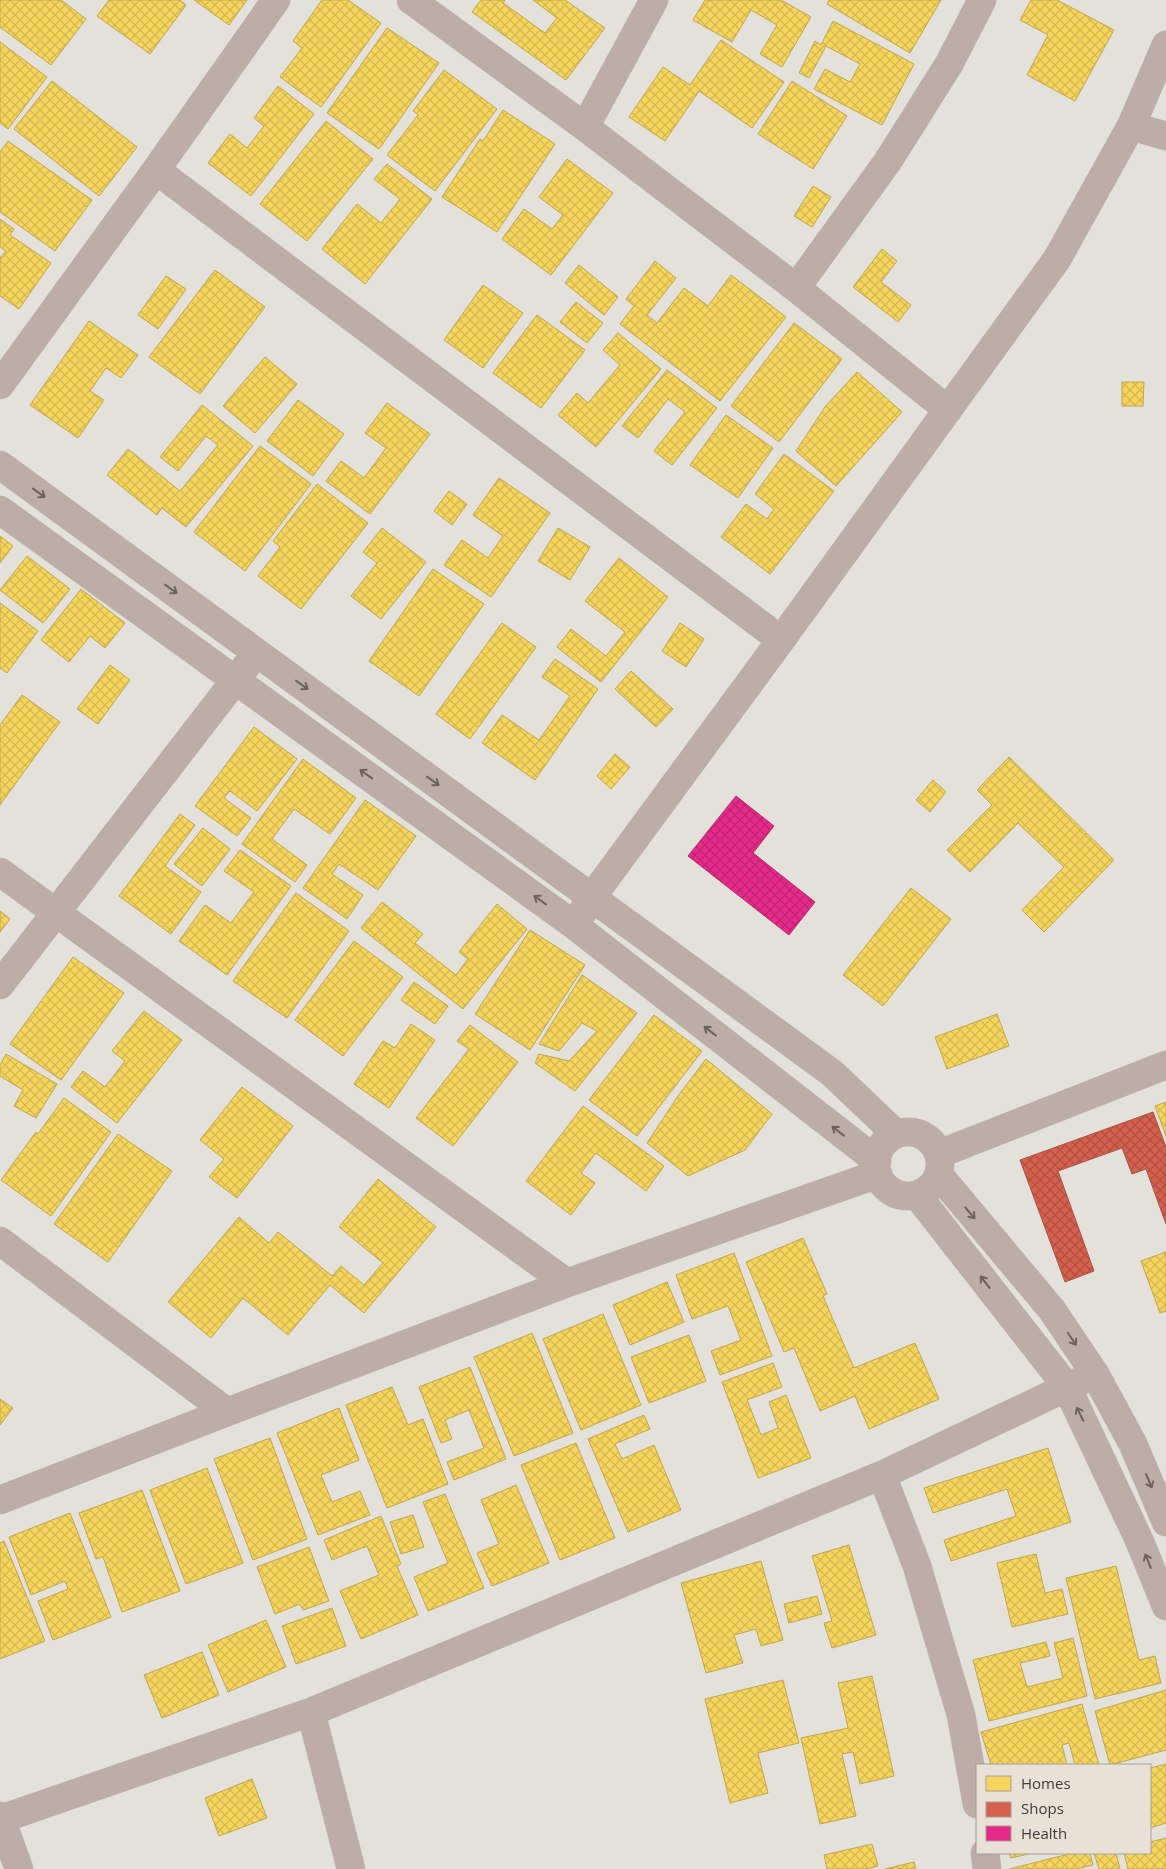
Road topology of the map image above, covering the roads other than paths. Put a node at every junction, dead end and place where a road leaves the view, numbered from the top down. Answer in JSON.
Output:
{"nodes":[{"id":1,"x":276,"y":0,"type":"edge"},
{"id":2,"x":411,"y":0,"type":"edge"},
{"id":3,"x":654,"y":0,"type":"edge"},
{"id":4,"x":982,"y":0,"type":"edge"},
{"id":5,"x":1166,"y":45,"type":"edge"},
{"id":6,"x":1131,"y":126,"type":"junction"},
{"id":7,"x":585,"y":127,"type":"junction"},
{"id":8,"x":1166,"y":136,"type":"edge"},
{"id":9,"x":156,"y":170,"type":"junction"},
{"id":10,"x":796,"y":288,"type":"junction"},
{"id":11,"x":0,"y":385,"type":"edge"},
{"id":12,"x":948,"y":410,"type":"junction"},
{"id":13,"x":0,"y":464,"type":"edge"},
{"id":14,"x":0,"y":510,"type":"edge"},
{"id":15,"x":781,"y":640,"type":"junction"},
{"id":16,"x":257,"y":652,"type":"junction"},
{"id":17,"x":236,"y":680,"type":"junction"},
{"id":18,"x":0,"y":872,"type":"edge"},
{"id":19,"x":592,"y":897,"type":"junction"},
{"id":20,"x":55,"y":914,"type":"junction"},
{"id":21,"x":574,"y":925,"type":"junction"},
{"id":22,"x":0,"y":985,"type":"edge"},
{"id":23,"x":1166,"y":1065,"type":"edge"},
{"id":24,"x":896,"y":1134,"type":"junction"},
{"id":25,"x":939,"y":1165,"type":"junction"},
{"id":26,"x":877,"y":1168,"type":"junction"},
{"id":27,"x":917,"y":1195,"type":"junction"},
{"id":28,"x":0,"y":1241,"type":"edge"},
{"id":29,"x":567,"y":1283,"type":"junction"},
{"id":30,"x":1095,"y":1374,"type":"junction"},
{"id":31,"x":1067,"y":1387,"type":"junction"},
{"id":32,"x":226,"y":1412,"type":"junction"},
{"id":33,"x":882,"y":1475,"type":"junction"},
{"id":34,"x":0,"y":1500,"type":"edge"},
{"id":35,"x":1166,"y":1522,"type":"edge"},
{"id":36,"x":1166,"y":1606,"type":"edge"},
{"id":37,"x":312,"y":1712,"type":"junction"},
{"id":38,"x":976,"y":1798,"type":"edge"},
{"id":39,"x":1,"y":1817,"type":"edge"},
{"id":40,"x":985,"y":1854,"type":"edge"},
{"id":41,"x":19,"y":1869,"type":"edge"},
{"id":42,"x":351,"y":1869,"type":"edge"},
{"id":43,"x":987,"y":1869,"type":"edge"}],
"edges":[{"from":1,"to":9,"type":"street"},
{"from":2,"to":7,"type":"street"},
{"from":3,"to":7,"type":"street"},
{"from":4,"to":10,"type":"street"},
{"from":5,"to":6,"type":"street"},
{"from":6,"to":8,"type":"street"},
{"from":6,"to":12,"type":"street"},
{"from":7,"to":10,"type":"street"},
{"from":9,"to":11,"type":"street"},
{"from":9,"to":15,"type":"street"},
{"from":10,"to":12,"type":"street"},
{"from":12,"to":15,"type":"street"},
{"from":13,"to":16,"type":"street","one_way":true},
{"from":14,"to":17,"type":"street"},
{"from":15,"to":19,"type":"street"},
{"from":16,"to":17,"type":"street"},
{"from":16,"to":19,"type":"street","one_way":true},
{"from":17,"to":20,"type":"street"},
{"from":21,"to":17,"type":"street","one_way":true},
{"from":18,"to":20,"type":"street"},
{"from":19,"to":21,"type":"street"},
{"from":19,"to":24,"type":"street"},
{"from":20,"to":22,"type":"street"},
{"from":20,"to":29,"type":"street"},
{"from":26,"to":21,"type":"street","one_way":true},
{"from":23,"to":25,"type":"street"},
{"from":24,"to":25,"type":"street"},
{"from":24,"to":26,"type":"street"},
{"from":25,"to":27,"type":"street"},
{"from":25,"to":30,"type":"street","one_way":true},
{"from":26,"to":27,"type":"street"},
{"from":26,"to":29,"type":"street"},
{"from":31,"to":27,"type":"street","one_way":true},
{"from":28,"to":32,"type":"street"},
{"from":29,"to":32,"type":"street"},
{"from":30,"to":31,"type":"street"},
{"from":30,"to":35,"type":"street","one_way":true},
{"from":31,"to":33,"type":"street"},
{"from":36,"to":31,"type":"street","one_way":true},
{"from":32,"to":34,"type":"street"},
{"from":33,"to":37,"type":"street"},
{"from":33,"to":38,"type":"street"},
{"from":37,"to":39,"type":"street"},
{"from":37,"to":42,"type":"street"},
{"from":39,"to":41,"type":"street"},
{"from":40,"to":43,"type":"street"}]}
